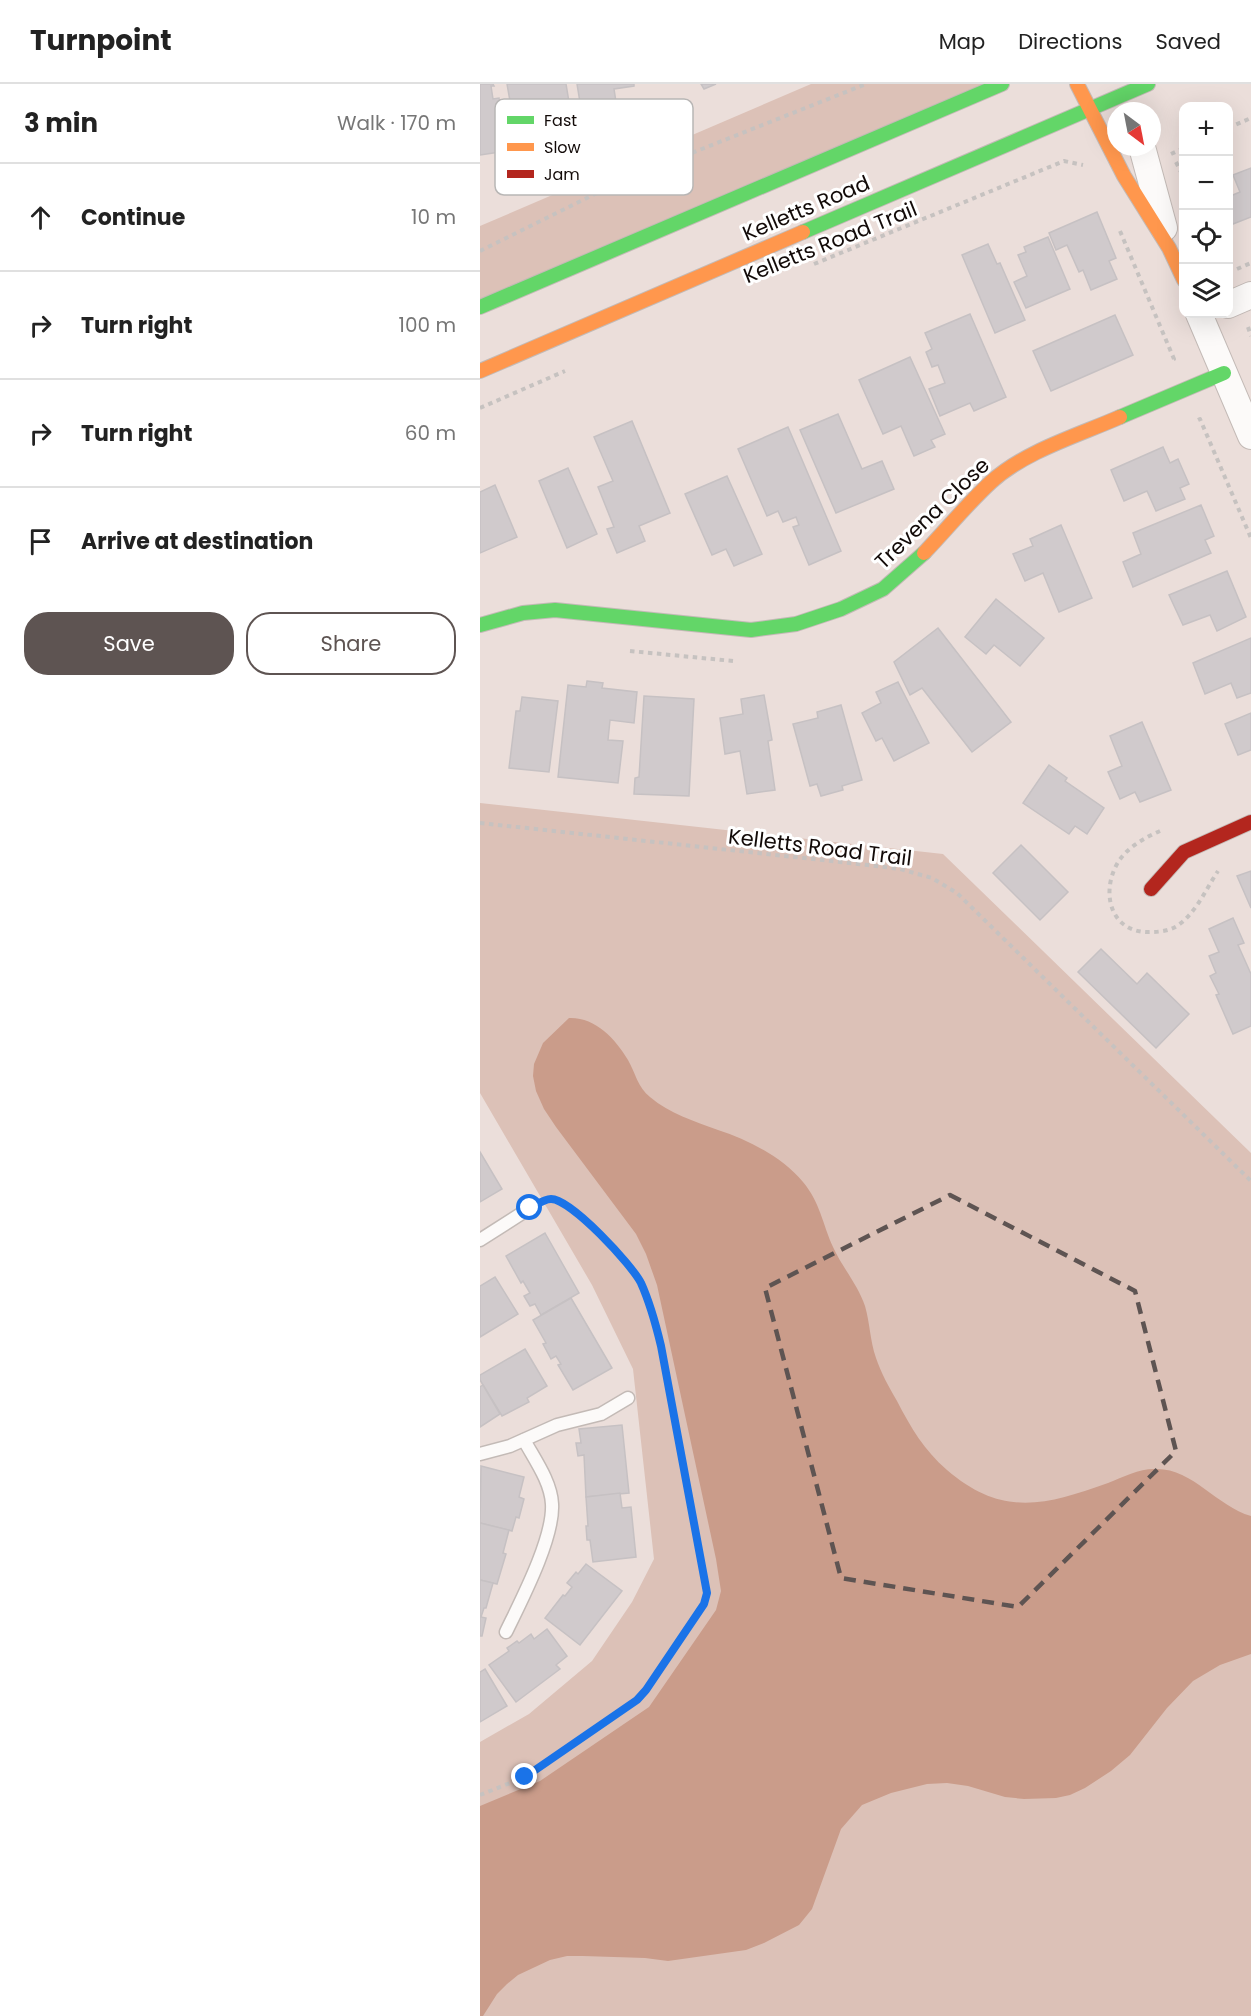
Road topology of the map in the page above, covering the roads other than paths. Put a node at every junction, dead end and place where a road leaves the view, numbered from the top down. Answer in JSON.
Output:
{"nodes":[{"id":1,"x":1002,"y":84,"type":"edge"},
{"id":2,"x":1077,"y":84,"type":"edge"},
{"id":3,"x":1148,"y":84,"type":"edge"},
{"id":4,"x":1118,"y":97,"type":"edge"},
{"id":5,"x":1089,"y":110,"type":"junction"},
{"id":6,"x":1145,"y":156,"type":"edge"},
{"id":7,"x":1169,"y":248,"type":"junction"},
{"id":8,"x":1179,"y":269,"type":"edge"},
{"id":9,"x":1251,"y":295,"type":"edge"},
{"id":10,"x":1233,"y":303,"type":"edge"},
{"id":11,"x":480,"y":307,"type":"edge"},
{"id":12,"x":1204,"y":318,"type":"edge"},
{"id":13,"x":480,"y":371,"type":"edge"},
{"id":14,"x":1224,"y":373,"type":"junction"},
{"id":15,"x":1251,"y":436,"type":"edge"},
{"id":16,"x":480,"y":625,"type":"edge"},
{"id":17,"x":1251,"y":822,"type":"edge"},
{"id":18,"x":1152,"y":889,"type":"dead end"},
{"id":19,"x":530,"y":1208,"type":"road end"},
{"id":20,"x":480,"y":1240,"type":"edge"},
{"id":21,"x":628,"y":1398,"type":"dead end"},
{"id":22,"x":524,"y":1440,"type":"junction"},
{"id":23,"x":480,"y":1454,"type":"edge"},
{"id":24,"x":506,"y":1632,"type":"dead end"}],
"edges":[{"from":1,"to":11,"type":"main road","name":"Kelletts Road"},
{"from":2,"to":5,"type":"main road"},
{"from":3,"to":4,"type":"main road","name":"Kelletts Road"},
{"from":4,"to":5,"type":"main road","name":"Kelletts Road"},
{"from":5,"to":7,"type":"main road"},
{"from":5,"to":13,"type":"main road","name":"Kelletts Road"},
{"from":6,"to":7,"type":"street"},
{"from":7,"to":8,"type":"main road"},
{"from":9,"to":10,"type":"street"},
{"from":12,"to":14,"type":"street"},
{"from":14,"to":15,"type":"street"},
{"from":14,"to":16,"type":"main road","name":"Trevena Close"},
{"from":17,"to":18,"type":"main road"},
{"from":19,"to":20,"type":"lane"},
{"from":21,"to":22,"type":"lane"},
{"from":22,"to":23,"type":"lane"},
{"from":22,"to":24,"type":"lane"}]}
